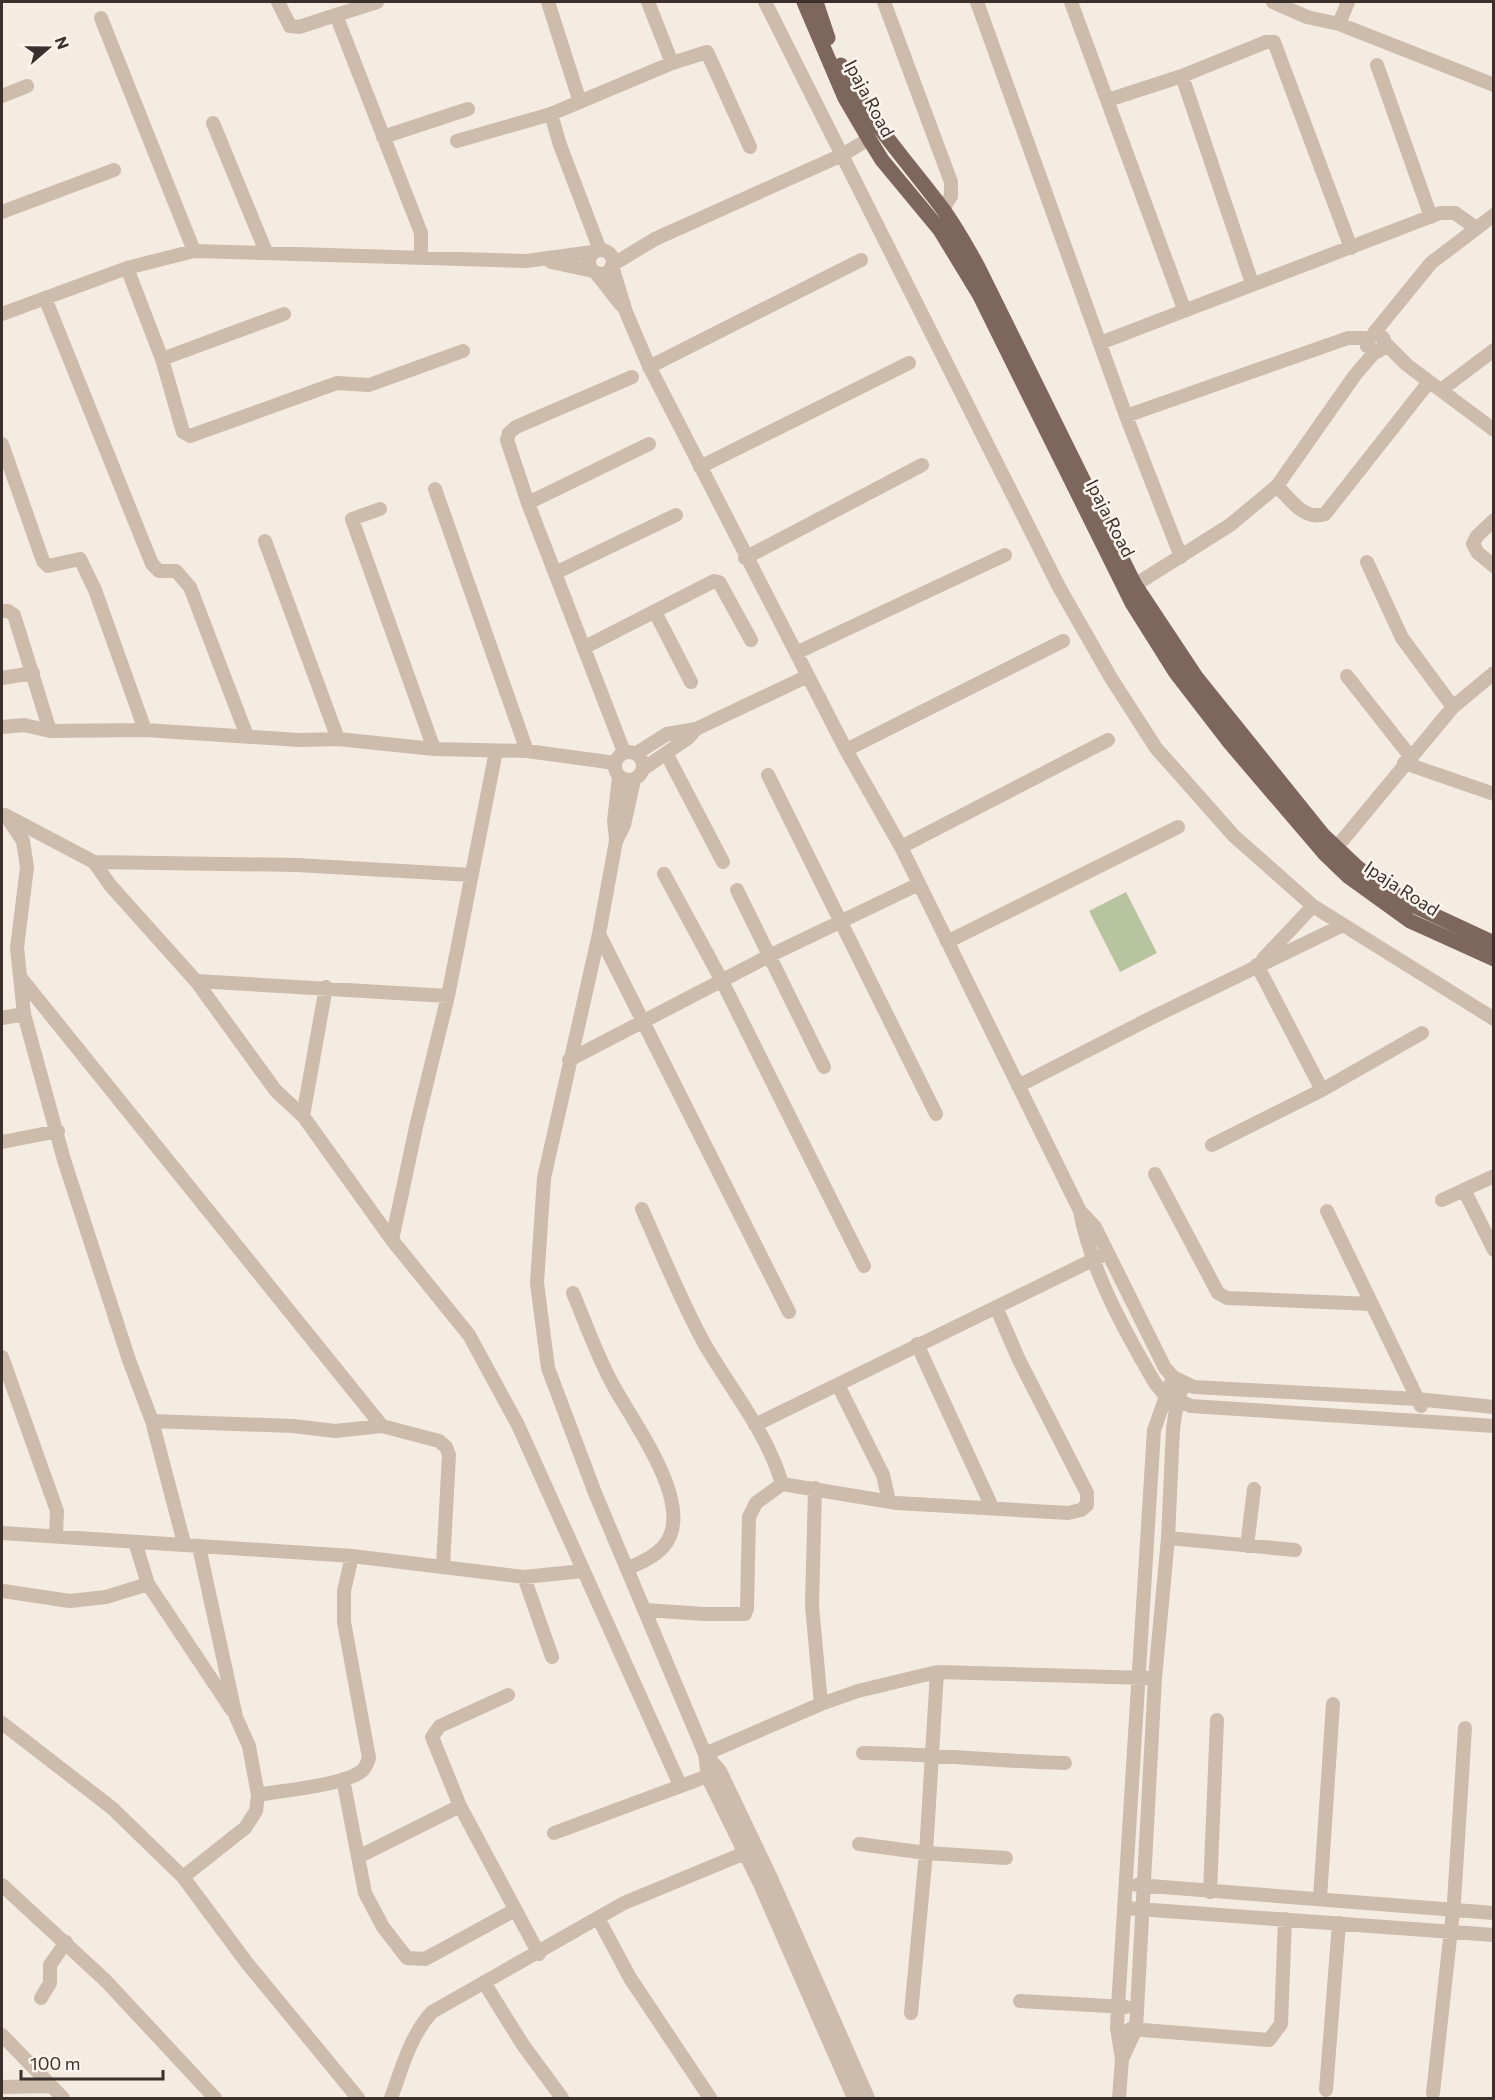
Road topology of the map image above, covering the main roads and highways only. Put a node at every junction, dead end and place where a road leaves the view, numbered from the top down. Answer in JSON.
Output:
{"nodes":[{"id":1,"x":804,"y":2,"type":"edge"},
{"id":2,"x":816,"y":2,"type":"edge"},
{"id":3,"x":1190,"y":681,"type":"junction"},
{"id":4,"x":1494,"y":943,"type":"edge"},
{"id":5,"x":1494,"y":959,"type":"edge"}],
"edges":[{"from":1,"to":3,"type":"main road","name":"Ipaja Road"},
{"from":2,"to":3,"type":"main road","name":"Ipaja Road"},
{"from":3,"to":4,"type":"main road","name":"Ipaja Road"},
{"from":3,"to":5,"type":"main road","name":"Ipaja Road"}]}
